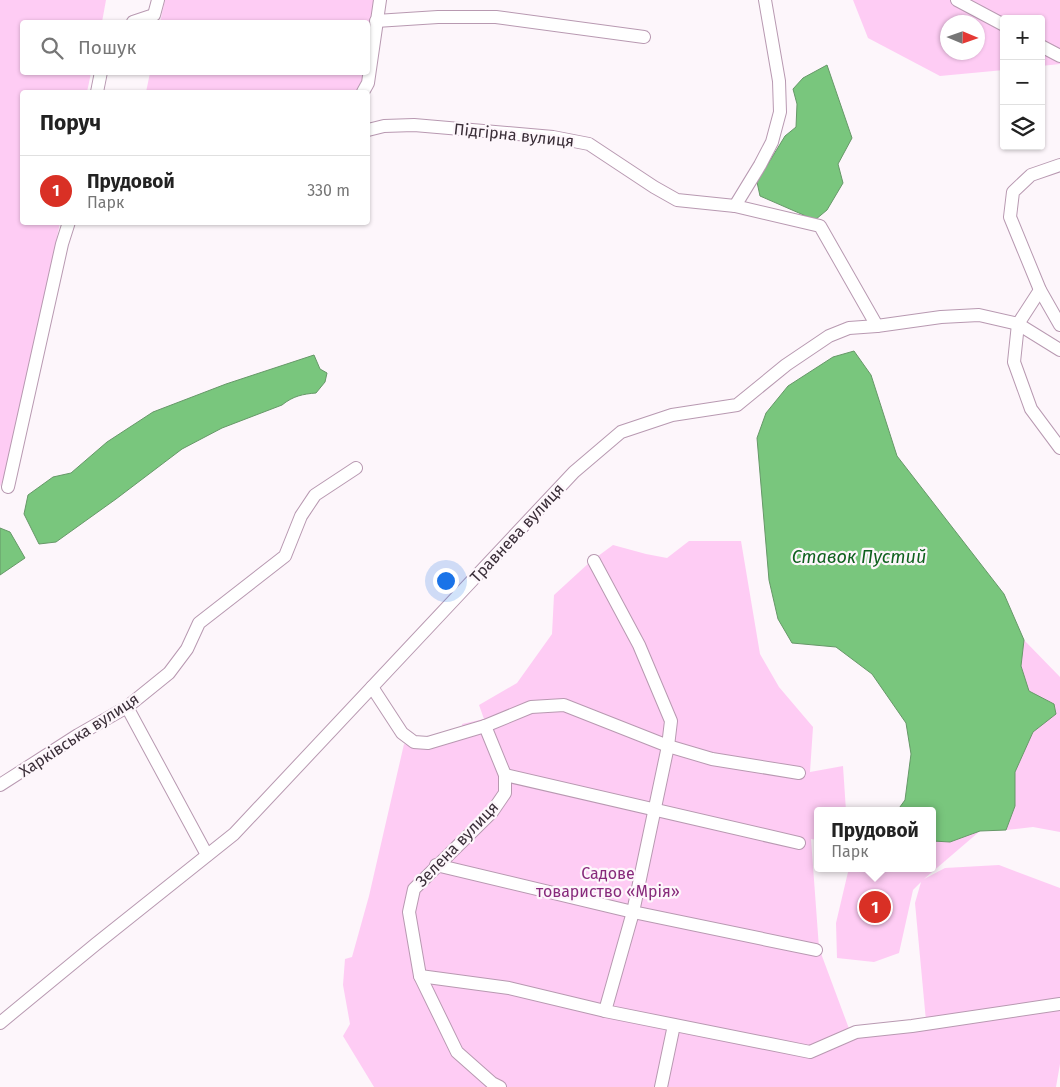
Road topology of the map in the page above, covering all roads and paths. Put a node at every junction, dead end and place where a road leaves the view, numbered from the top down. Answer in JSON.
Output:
{"nodes":[{"id":1,"x":158,"y":0,"type":"edge"},
{"id":2,"x":380,"y":0,"type":"edge"},
{"id":3,"x":765,"y":0,"type":"edge"},
{"id":4,"x":957,"y":0,"type":"edge"},
{"id":5,"x":139,"y":20,"type":"edge"},
{"id":6,"x":376,"y":21,"type":"junction"},
{"id":7,"x":1000,"y":24,"type":"edge"},
{"id":8,"x":644,"y":37,"type":"dead end"},
{"id":9,"x":1045,"y":48,"type":"edge"},
{"id":10,"x":1060,"y":56,"type":"edge"},
{"id":11,"x":370,"y":68,"type":"edge"},
{"id":12,"x":100,"y":75,"type":"edge"},
{"id":13,"x":369,"y":75,"type":"edge"},
{"id":14,"x":97,"y":90,"type":"edge"},
{"id":15,"x":364,"y":90,"type":"edge"},
{"id":16,"x":370,"y":130,"type":"edge"},
{"id":17,"x":1060,"y":165,"type":"edge"},
{"id":18,"x":735,"y":206,"type":"junction"},
{"id":19,"x":68,"y":225,"type":"edge"},
{"id":20,"x":1040,"y":290,"type":"junction"},
{"id":21,"x":1018,"y":324,"type":"junction"},
{"id":22,"x":1060,"y":325,"type":"edge"},
{"id":23,"x":877,"y":326,"type":"junction"},
{"id":24,"x":1060,"y":350,"type":"edge"},
{"id":25,"x":1060,"y":448,"type":"edge"},
{"id":26,"x":356,"y":468,"type":"dead end"},
{"id":27,"x":8,"y":487,"type":"dead end"},
{"id":28,"x":594,"y":561,"type":"dead end"},
{"id":29,"x":372,"y":687,"type":"junction"},
{"id":30,"x":127,"y":707,"type":"junction"},
{"id":31,"x":485,"y":726,"type":"junction"},
{"id":32,"x":668,"y":746,"type":"junction"},
{"id":33,"x":799,"y":772,"type":"dead end"},
{"id":34,"x":505,"y":775,"type":"junction"},
{"id":35,"x":0,"y":785,"type":"edge"},
{"id":36,"x":654,"y":809,"type":"junction"},
{"id":37,"x":799,"y":843,"type":"dead end"},
{"id":38,"x":207,"y":855,"type":"junction"},
{"id":39,"x":436,"y":865,"type":"junction"},
{"id":40,"x":633,"y":912,"type":"junction"},
{"id":41,"x":816,"y":950,"type":"dead end"},
{"id":42,"x":420,"y":976,"type":"junction"},
{"id":43,"x":1060,"y":1004,"type":"edge"},
{"id":44,"x":605,"y":1011,"type":"junction"},
{"id":45,"x":0,"y":1023,"type":"edge"},
{"id":46,"x":674,"y":1025,"type":"junction"},
{"id":47,"x":500,"y":1087,"type":"edge"},
{"id":48,"x":661,"y":1087,"type":"edge"}],
"edges":[{"from":1,"to":5,"type":"street"},
{"from":2,"to":6,"type":"street"},
{"from":3,"to":18,"type":"street"},
{"from":4,"to":7,"type":"street"},
{"from":6,"to":8,"type":"street"},
{"from":6,"to":11,"type":"street"},
{"from":9,"to":10,"type":"street"},
{"from":12,"to":14,"type":"street"},
{"from":13,"to":15,"type":"street"},
{"from":16,"to":18,"type":"street","name":"Підгірна вулиця"},
{"from":17,"to":20,"type":"street"},
{"from":18,"to":23,"type":"street","name":"Підгірна вулиця"},
{"from":19,"to":27,"type":"street"},
{"from":20,"to":21,"type":"street"},
{"from":20,"to":22,"type":"street"},
{"from":21,"to":23,"type":"street","name":"Травнева вулиця"},
{"from":21,"to":24,"type":"street","name":"Травнева вулиця"},
{"from":21,"to":25,"type":"street"},
{"from":23,"to":29,"type":"street","name":"Травнева вулиця"},
{"from":26,"to":30,"type":"street","name":"Харківська вулиця"},
{"from":28,"to":32,"type":"street"},
{"from":29,"to":31,"type":"street"},
{"from":29,"to":38,"type":"street","name":"Травнева вулиця"},
{"from":30,"to":35,"type":"street","name":"Харківська вулиця"},
{"from":30,"to":38,"type":"street"},
{"from":31,"to":32,"type":"street"},
{"from":31,"to":34,"type":"street"},
{"from":32,"to":33,"type":"street"},
{"from":32,"to":36,"type":"street"},
{"from":34,"to":36,"type":"street"},
{"from":34,"to":39,"type":"street","name":"Зелена вулиця"},
{"from":36,"to":37,"type":"street"},
{"from":36,"to":40,"type":"street"},
{"from":38,"to":45,"type":"street","name":"Травнева вулиця"},
{"from":39,"to":40,"type":"street"},
{"from":39,"to":42,"type":"street","name":"Зелена вулиця"},
{"from":40,"to":41,"type":"street"},
{"from":40,"to":44,"type":"street"},
{"from":42,"to":44,"type":"street"},
{"from":42,"to":47,"type":"street","name":"Зелена вулиця"},
{"from":43,"to":46,"type":"street"},
{"from":44,"to":46,"type":"street"},
{"from":46,"to":48,"type":"street"}]}
